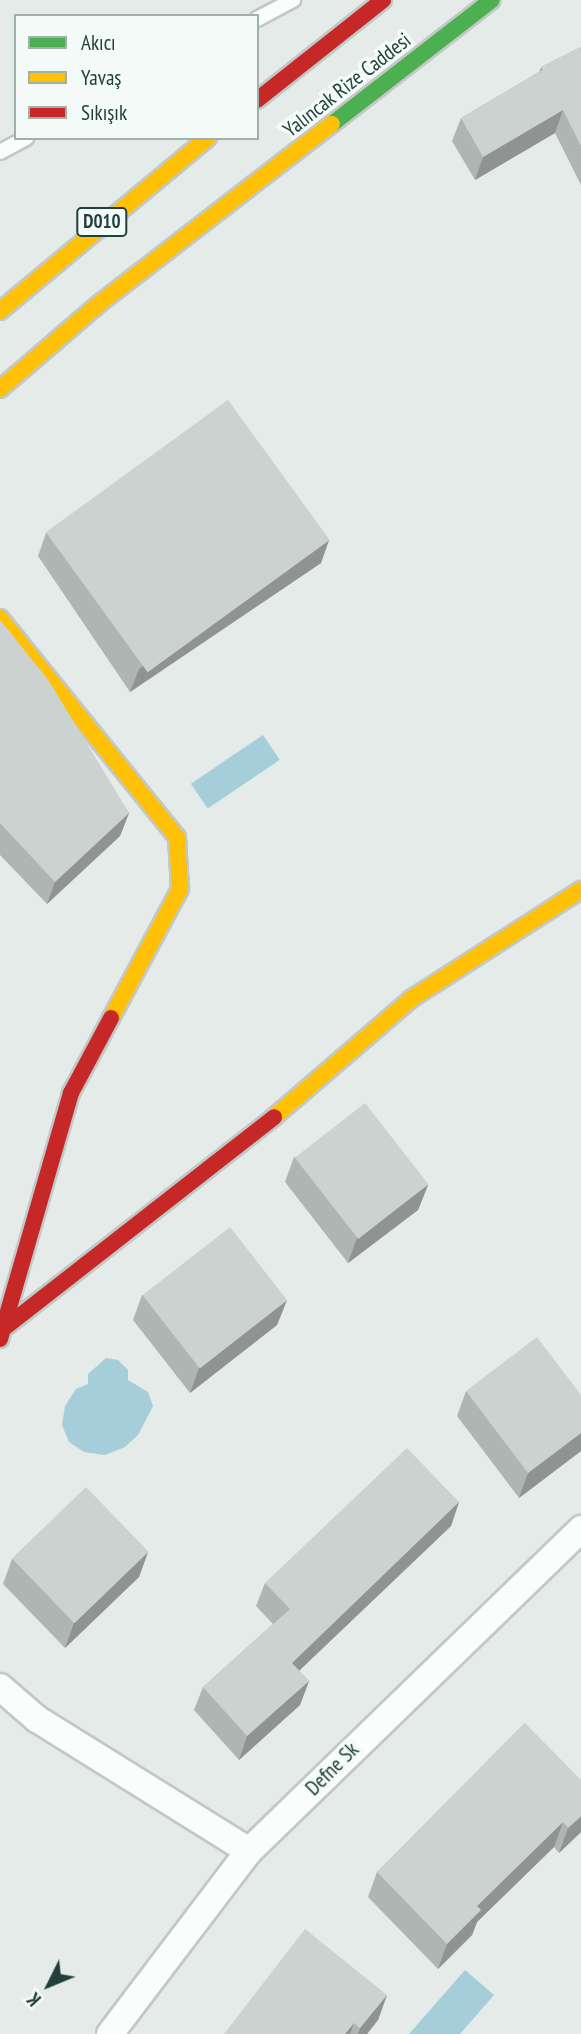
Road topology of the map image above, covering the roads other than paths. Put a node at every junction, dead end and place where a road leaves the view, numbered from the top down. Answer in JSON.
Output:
{"nodes":[{"id":1,"x":293,"y":0,"type":"edge"},
{"id":2,"x":383,"y":0,"type":"edge"},
{"id":3,"x":492,"y":0,"type":"edge"},
{"id":4,"x":259,"y":18,"type":"edge"},
{"id":5,"x":259,"y":98,"type":"edge"},
{"id":6,"x":22,"y":140,"type":"edge"},
{"id":7,"x":206,"y":140,"type":"edge"},
{"id":8,"x":0,"y":152,"type":"edge"},
{"id":9,"x":0,"y":311,"type":"edge"},
{"id":10,"x":0,"y":389,"type":"edge"},
{"id":11,"x":0,"y":618,"type":"edge"},
{"id":12,"x":581,"y":890,"type":"edge"},
{"id":13,"x":2,"y":1334,"type":"edge"},
{"id":14,"x":581,"y":1528,"type":"edge"},
{"id":15,"x":0,"y":1686,"type":"edge"},
{"id":16,"x":249,"y":1851,"type":"junction"},
{"id":17,"x":110,"y":2034,"type":"edge"}],
"edges":[{"from":1,"to":4,"type":"lane"},
{"from":2,"to":5,"type":"main road","name":"Yalıncak Rize Caddesi"},
{"from":3,"to":10,"type":"main road","name":"Yalıncak Rize Caddesi"},
{"from":6,"to":8,"type":"lane"},
{"from":7,"to":9,"type":"main road","number":"D010"},
{"from":11,"to":13,"type":"main road"},
{"from":12,"to":13,"type":"main road"},
{"from":14,"to":16,"type":"street","name":"Defne Sk"},
{"from":15,"to":16,"type":"street"},
{"from":16,"to":17,"type":"street","name":"Defne Sk"}]}
